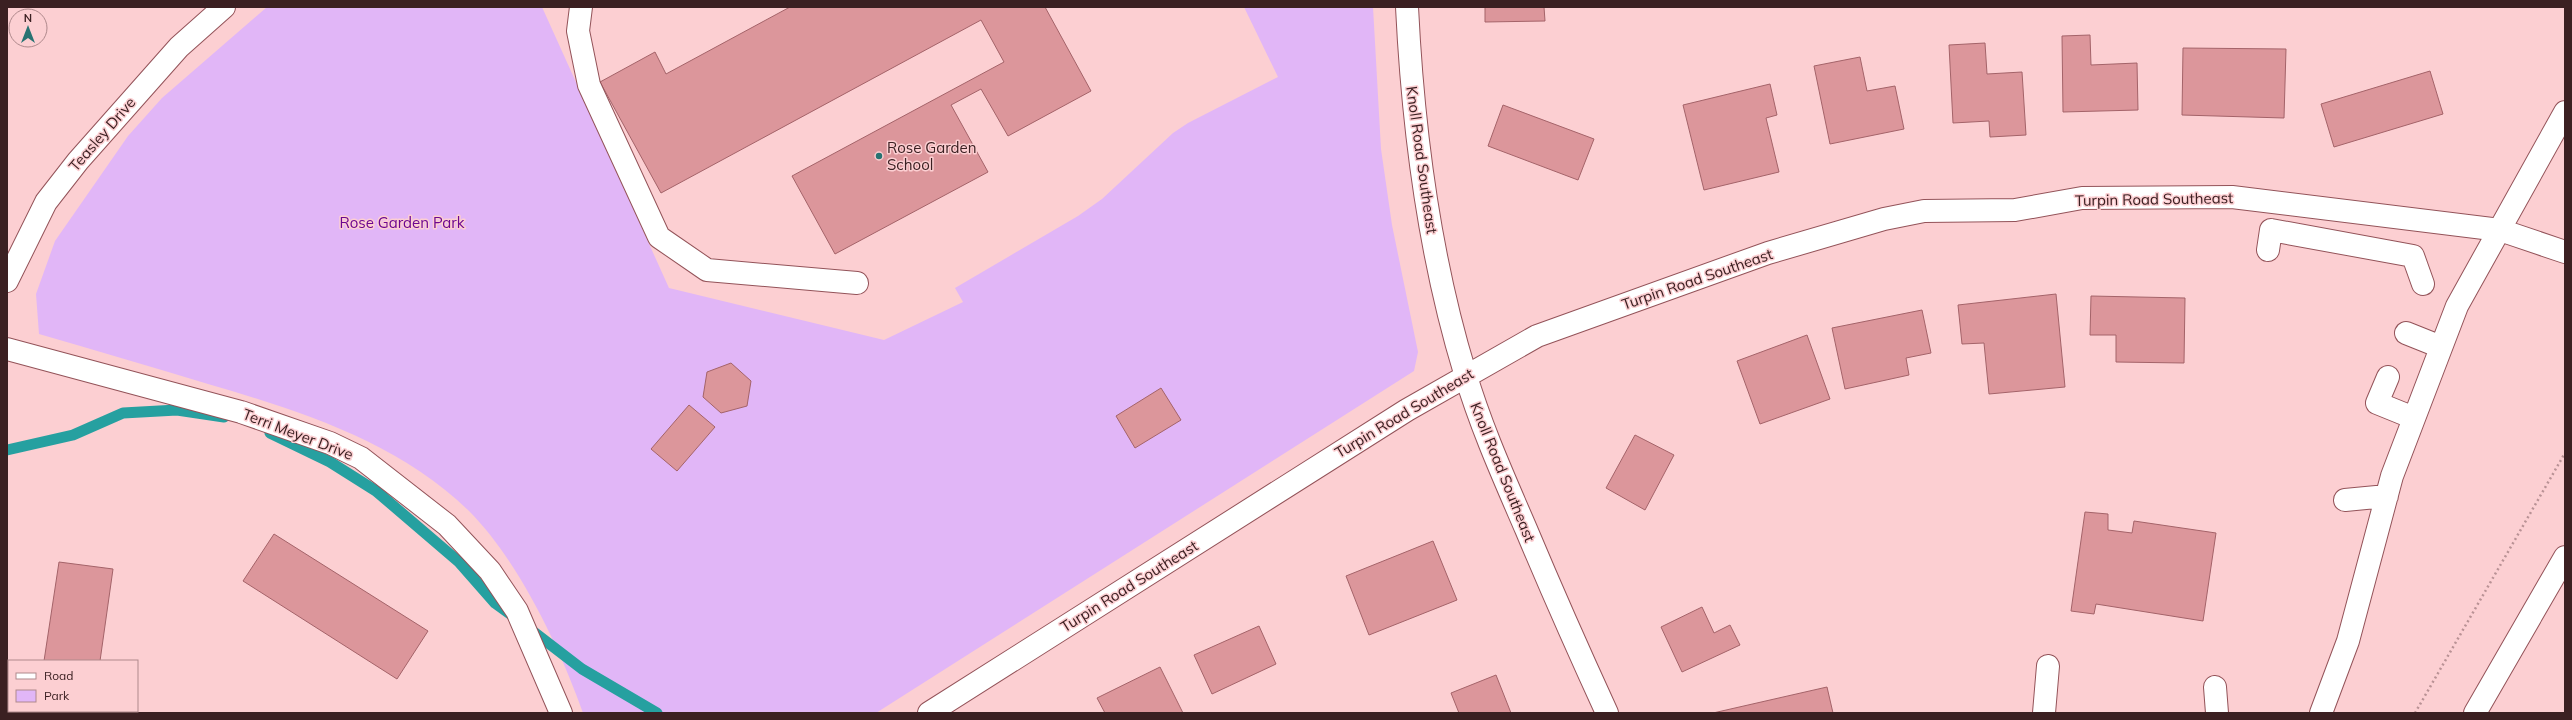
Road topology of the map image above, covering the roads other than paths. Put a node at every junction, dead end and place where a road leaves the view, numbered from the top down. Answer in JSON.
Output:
{"nodes":[{"id":1,"x":224,"y":7,"type":"edge"},
{"id":2,"x":581,"y":7,"type":"edge"},
{"id":3,"x":1407,"y":7,"type":"edge"},
{"id":4,"x":2565,"y":112,"type":"edge"},
{"id":5,"x":2500,"y":230,"type":"junction"},
{"id":6,"x":2268,"y":250,"type":"dead end"},
{"id":7,"x":2565,"y":252,"type":"edge"},
{"id":8,"x":7,"y":281,"type":"edge"},
{"id":9,"x":857,"y":283,"type":"dead end"},
{"id":10,"x":2423,"y":284,"type":"dead end"},
{"id":11,"x":2406,"y":333,"type":"dead end"},
{"id":12,"x":2441,"y":348,"type":"junction"},
{"id":13,"x":7,"y":349,"type":"edge"},
{"id":14,"x":1465,"y":375,"type":"junction"},
{"id":15,"x":2388,"y":377,"type":"dead end"},
{"id":16,"x":2414,"y":418,"type":"junction"},
{"id":17,"x":2387,"y":496,"type":"junction"},
{"id":18,"x":2345,"y":500,"type":"dead end"},
{"id":19,"x":2565,"y":557,"type":"edge"},
{"id":20,"x":2048,"y":666,"type":"dead end"},
{"id":21,"x":2215,"y":687,"type":"dead end"},
{"id":22,"x":561,"y":713,"type":"edge"},
{"id":23,"x":929,"y":713,"type":"edge"},
{"id":24,"x":1607,"y":713,"type":"edge"},
{"id":25,"x":2044,"y":713,"type":"edge"},
{"id":26,"x":2217,"y":713,"type":"edge"},
{"id":27,"x":2321,"y":713,"type":"edge"},
{"id":28,"x":2475,"y":713,"type":"edge"}],
"edges":[{"from":1,"to":8,"type":"street","name":"Teasley Drive"},
{"from":2,"to":9,"type":"street"},
{"from":3,"to":14,"type":"street","name":"Knoll Road Southeast"},
{"from":4,"to":5,"type":"street"},
{"from":5,"to":7,"type":"street","name":"Turpin Road Southeast"},
{"from":5,"to":12,"type":"street"},
{"from":5,"to":14,"type":"street","name":"Turpin Road Southeast"},
{"from":6,"to":10,"type":"street"},
{"from":11,"to":12,"type":"street"},
{"from":12,"to":16,"type":"street"},
{"from":13,"to":22,"type":"street","name":"Terri Meyer Drive"},
{"from":14,"to":23,"type":"street","name":"Turpin Road Southeast"},
{"from":14,"to":24,"type":"street","name":"Knoll Road Southeast"},
{"from":15,"to":16,"type":"street"},
{"from":16,"to":17,"type":"street"},
{"from":17,"to":18,"type":"street"},
{"from":17,"to":27,"type":"street"},
{"from":19,"to":28,"type":"street"},
{"from":20,"to":25,"type":"street"},
{"from":21,"to":26,"type":"street"}]}
